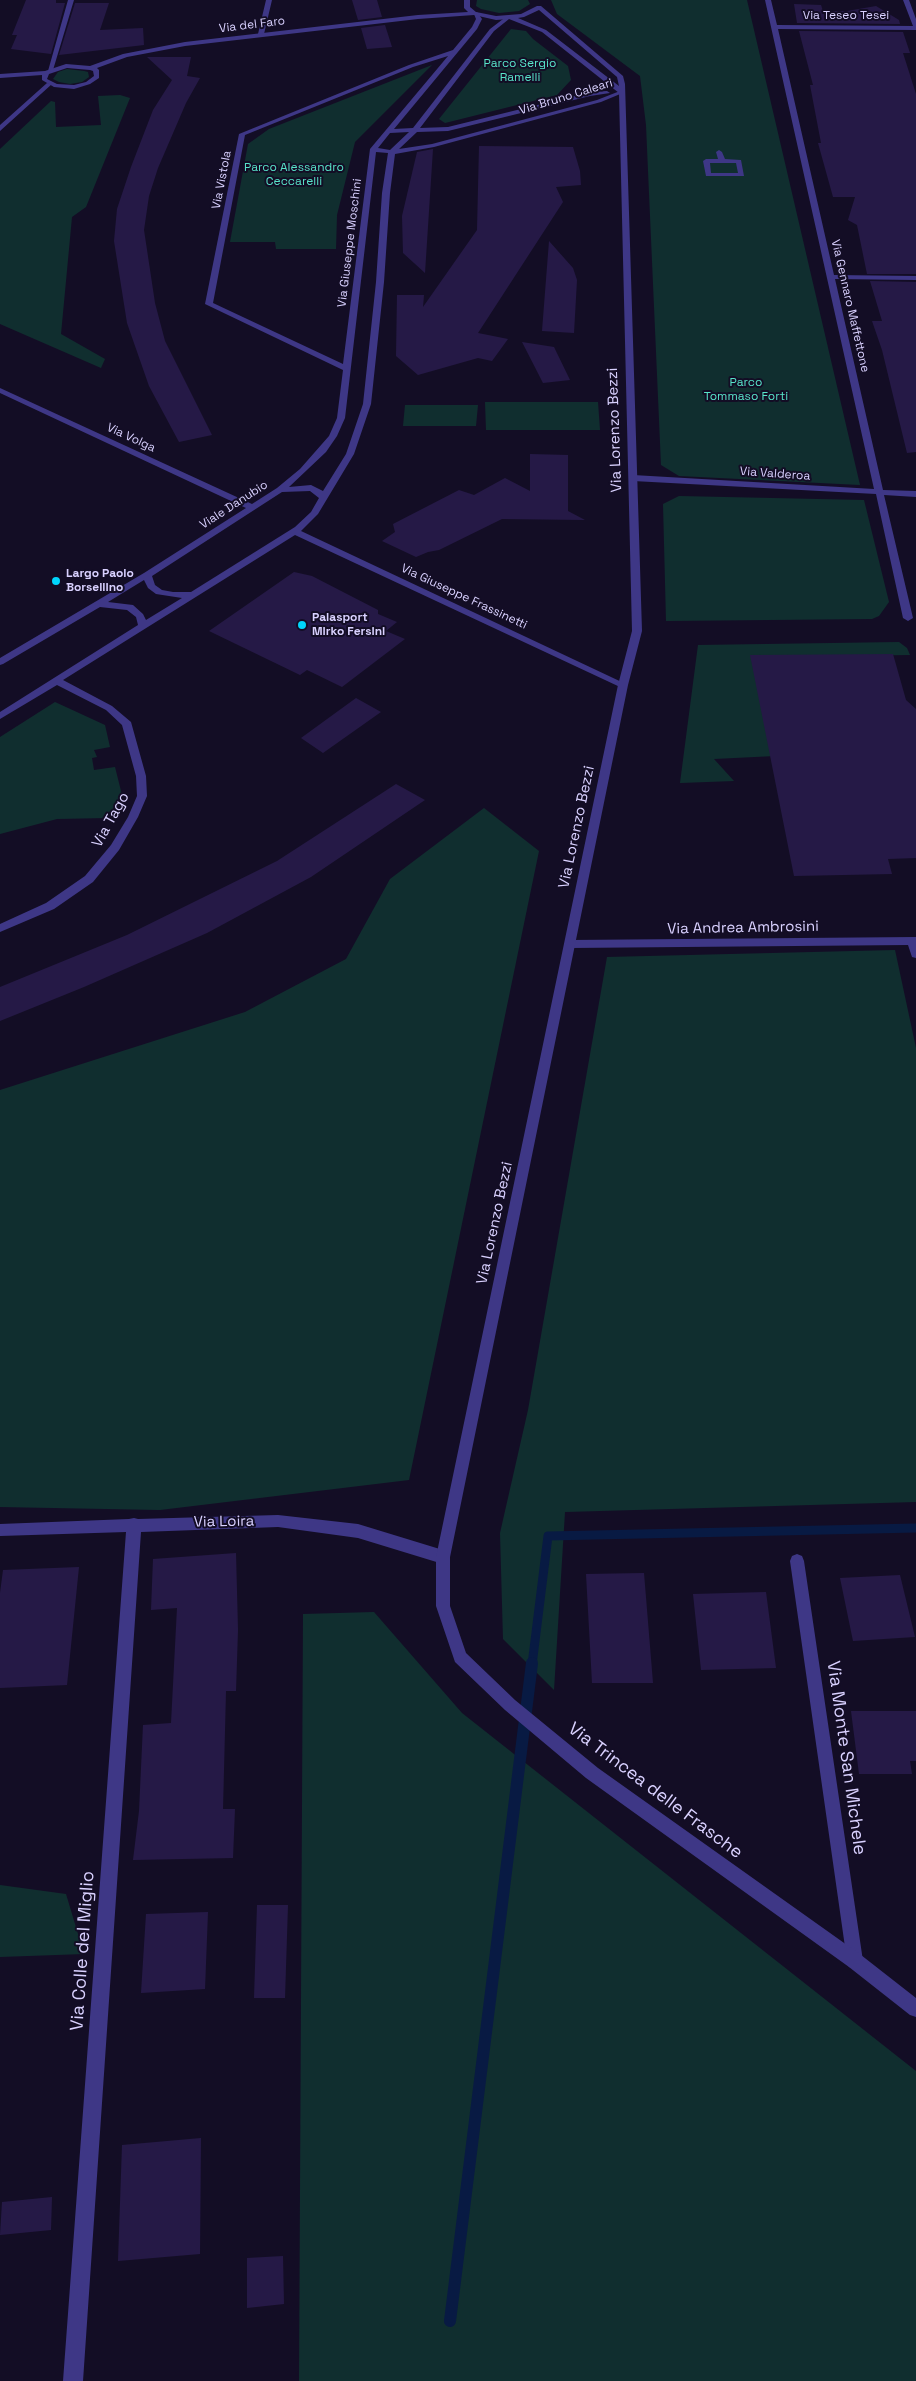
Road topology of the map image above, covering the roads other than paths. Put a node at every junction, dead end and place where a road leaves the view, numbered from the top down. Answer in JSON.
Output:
{"nodes":[{"id":1,"x":71,"y":0,"type":"edge"},
{"id":2,"x":269,"y":0,"type":"edge"},
{"id":3,"x":768,"y":0,"type":"edge"},
{"id":4,"x":906,"y":0,"type":"edge"},
{"id":5,"x":466,"y":1,"type":"edge"},
{"id":6,"x":538,"y":3,"type":"edge"},
{"id":7,"x":456,"y":5,"type":"dead end"},
{"id":8,"x":447,"y":8,"type":"dead end"},
{"id":9,"x":476,"y":14,"type":"junction"},
{"id":10,"x":418,"y":16,"type":"junction"},
{"id":11,"x":509,"y":18,"type":"junction"},
{"id":12,"x":775,"y":27,"type":"junction"},
{"id":13,"x":916,"y":28,"type":"edge"},
{"id":14,"x":261,"y":34,"type":"junction"},
{"id":15,"x":454,"y":52,"type":"junction"},
{"id":16,"x":91,"y":68,"type":"junction"},
{"id":17,"x":48,"y":72,"type":"junction"},
{"id":18,"x":0,"y":76,"type":"edge"},
{"id":19,"x":49,"y":84,"type":"junction"},
{"id":20,"x":622,"y":92,"type":"junction"},
{"id":21,"x":0,"y":129,"type":"edge"},
{"id":22,"x":387,"y":131,"type":"junction"},
{"id":23,"x":414,"y":131,"type":"junction"},
{"id":24,"x":373,"y":149,"type":"junction"},
{"id":25,"x":392,"y":152,"type":"junction"},
{"id":26,"x":719,"y":152,"type":"dead end"},
{"id":27,"x":722,"y":161,"type":"junction"},
{"id":28,"x":725,"y":175,"type":"junction"},
{"id":29,"x":727,"y":184,"type":"dead end"},
{"id":30,"x":832,"y":277,"type":"junction"},
{"id":31,"x":916,"y":278,"type":"edge"},
{"id":32,"x":347,"y":369,"type":"junction"},
{"id":33,"x":0,"y":390,"type":"edge"},
{"id":34,"x":633,"y":478,"type":"junction"},
{"id":35,"x":280,"y":490,"type":"junction"},
{"id":36,"x":880,"y":494,"type":"junction"},
{"id":37,"x":916,"y":494,"type":"edge"},
{"id":38,"x":324,"y":498,"type":"junction"},
{"id":39,"x":253,"y":508,"type":"junction"},
{"id":40,"x":295,"y":531,"type":"junction"},
{"id":41,"x":147,"y":575,"type":"junction"},
{"id":42,"x":193,"y":594,"type":"junction"},
{"id":43,"x":98,"y":604,"type":"junction"},
{"id":44,"x":908,"y":618,"type":"dead end"},
{"id":45,"x":143,"y":625,"type":"junction"},
{"id":46,"x":0,"y":662,"type":"edge"},
{"id":47,"x":55,"y":680,"type":"junction"},
{"id":48,"x":623,"y":685,"type":"junction"},
{"id":49,"x":0,"y":716,"type":"edge"},
{"id":50,"x":0,"y":928,"type":"edge"},
{"id":51,"x":914,"y":941,"type":"edge"},
{"id":52,"x":570,"y":944,"type":"junction"},
{"id":53,"x":916,"y":954,"type":"edge"},
{"id":54,"x":134,"y":1524,"type":"junction"},
{"id":55,"x":0,"y":1530,"type":"edge"},
{"id":56,"x":443,"y":1557,"type":"junction"},
{"id":57,"x":797,"y":1561,"type":"dead end"},
{"id":58,"x":855,"y":1962,"type":"junction"},
{"id":59,"x":916,"y":2009,"type":"edge"},
{"id":60,"x":73,"y":2381,"type":"edge"}],
"edges":[{"from":1,"to":17,"type":"street"},
{"from":2,"to":14,"type":"street"},
{"from":3,"to":12,"type":"street","name":"Via Gennaro Maffettone"},
{"from":4,"to":13,"type":"street"},
{"from":5,"to":7,"type":"street"},
{"from":5,"to":9,"type":"street"},
{"from":6,"to":11,"type":"street"},
{"from":6,"to":20,"type":"street","name":"Via Lorenzo Bezzi"},
{"from":8,"to":10,"type":"street","name":"Via del Faro"},
{"from":9,"to":10,"type":"street","name":"Via del Faro"},
{"from":9,"to":11,"type":"street","name":"Via del Faro"},
{"from":9,"to":15,"type":"street"},
{"from":10,"to":14,"type":"street","name":"Via del Faro"},
{"from":11,"to":20,"type":"street"},
{"from":11,"to":23,"type":"street"},
{"from":12,"to":13,"type":"street","name":"Via Teseo Tesei"},
{"from":12,"to":30,"type":"street","name":"Via Gennaro Maffettone"},
{"from":14,"to":16,"type":"street","name":"Via del Faro"},
{"from":15,"to":22,"type":"street"},
{"from":15,"to":32,"type":"street","name":"Via Vistola"},
{"from":16,"to":17,"type":"street"},
{"from":16,"to":19,"type":"street"},
{"from":17,"to":18,"type":"street"},
{"from":17,"to":19,"type":"street"},
{"from":19,"to":21,"type":"street"},
{"from":20,"to":23,"type":"street","name":"Via Bruno Caleari"},
{"from":20,"to":25,"type":"street","name":"Via Bruno Caleari"},
{"from":20,"to":34,"type":"street","name":"Via Lorenzo Bezzi"},
{"from":22,"to":23,"type":"street","name":"Via Bruno Caleari"},
{"from":22,"to":24,"type":"street"},
{"from":23,"to":25,"type":"street"},
{"from":24,"to":25,"type":"street","name":"Via Bruno Caleari"},
{"from":24,"to":32,"type":"street","name":"Via Giuseppe Moschini"},
{"from":25,"to":38,"type":"street","name":"Via Giuseppe Moschini"},
{"from":26,"to":27,"type":"street"},
{"from":27,"to":28,"type":"street"},
{"from":27,"to":28,"type":"street"},
{"from":28,"to":29,"type":"street"},
{"from":30,"to":31,"type":"street"},
{"from":30,"to":36,"type":"street","name":"Via Gennaro Maffettone"},
{"from":32,"to":35,"type":"street","name":"Via Giuseppe Moschini"},
{"from":33,"to":39,"type":"street","name":"Via Volga"},
{"from":34,"to":36,"type":"street","name":"Via Valderoa"},
{"from":34,"to":48,"type":"street","name":"Via Lorenzo Bezzi"},
{"from":35,"to":38,"type":"street","name":"Viale Danubio"},
{"from":35,"to":39,"type":"street","name":"Viale Danubio"},
{"from":36,"to":37,"type":"street","name":"Via Valderoa"},
{"from":36,"to":44,"type":"street","name":"Via Gennaro Maffettone"},
{"from":38,"to":40,"type":"street"},
{"from":39,"to":41,"type":"street","name":"Viale Danubio"},
{"from":40,"to":42,"type":"street"},
{"from":40,"to":48,"type":"street","name":"Via Giuseppe Frassinetti"},
{"from":41,"to":42,"type":"street"},
{"from":41,"to":43,"type":"street","name":"Viale Danubio"},
{"from":42,"to":45,"type":"street"},
{"from":43,"to":45,"type":"street"},
{"from":43,"to":46,"type":"street","name":"Viale Danubio"},
{"from":45,"to":47,"type":"street"},
{"from":47,"to":49,"type":"street"},
{"from":47,"to":50,"type":"street","name":"Via Tago"},
{"from":48,"to":52,"type":"street","name":"Via Lorenzo Bezzi"},
{"from":51,"to":52,"type":"street","name":"Via Andrea Ambrosini"},
{"from":51,"to":53,"type":"street"},
{"from":52,"to":56,"type":"street","name":"Via Lorenzo Bezzi"},
{"from":54,"to":55,"type":"street","name":"Via Loira"},
{"from":54,"to":56,"type":"street","name":"Via Loira"},
{"from":54,"to":60,"type":"street","name":"Via Colle del Miglio"},
{"from":56,"to":58,"type":"street","name":"Via Trincea delle Frasche"},
{"from":57,"to":58,"type":"street","name":"Via Monte San Michele"},
{"from":58,"to":59,"type":"street","name":"Via Trincea delle Frasche"}]}
